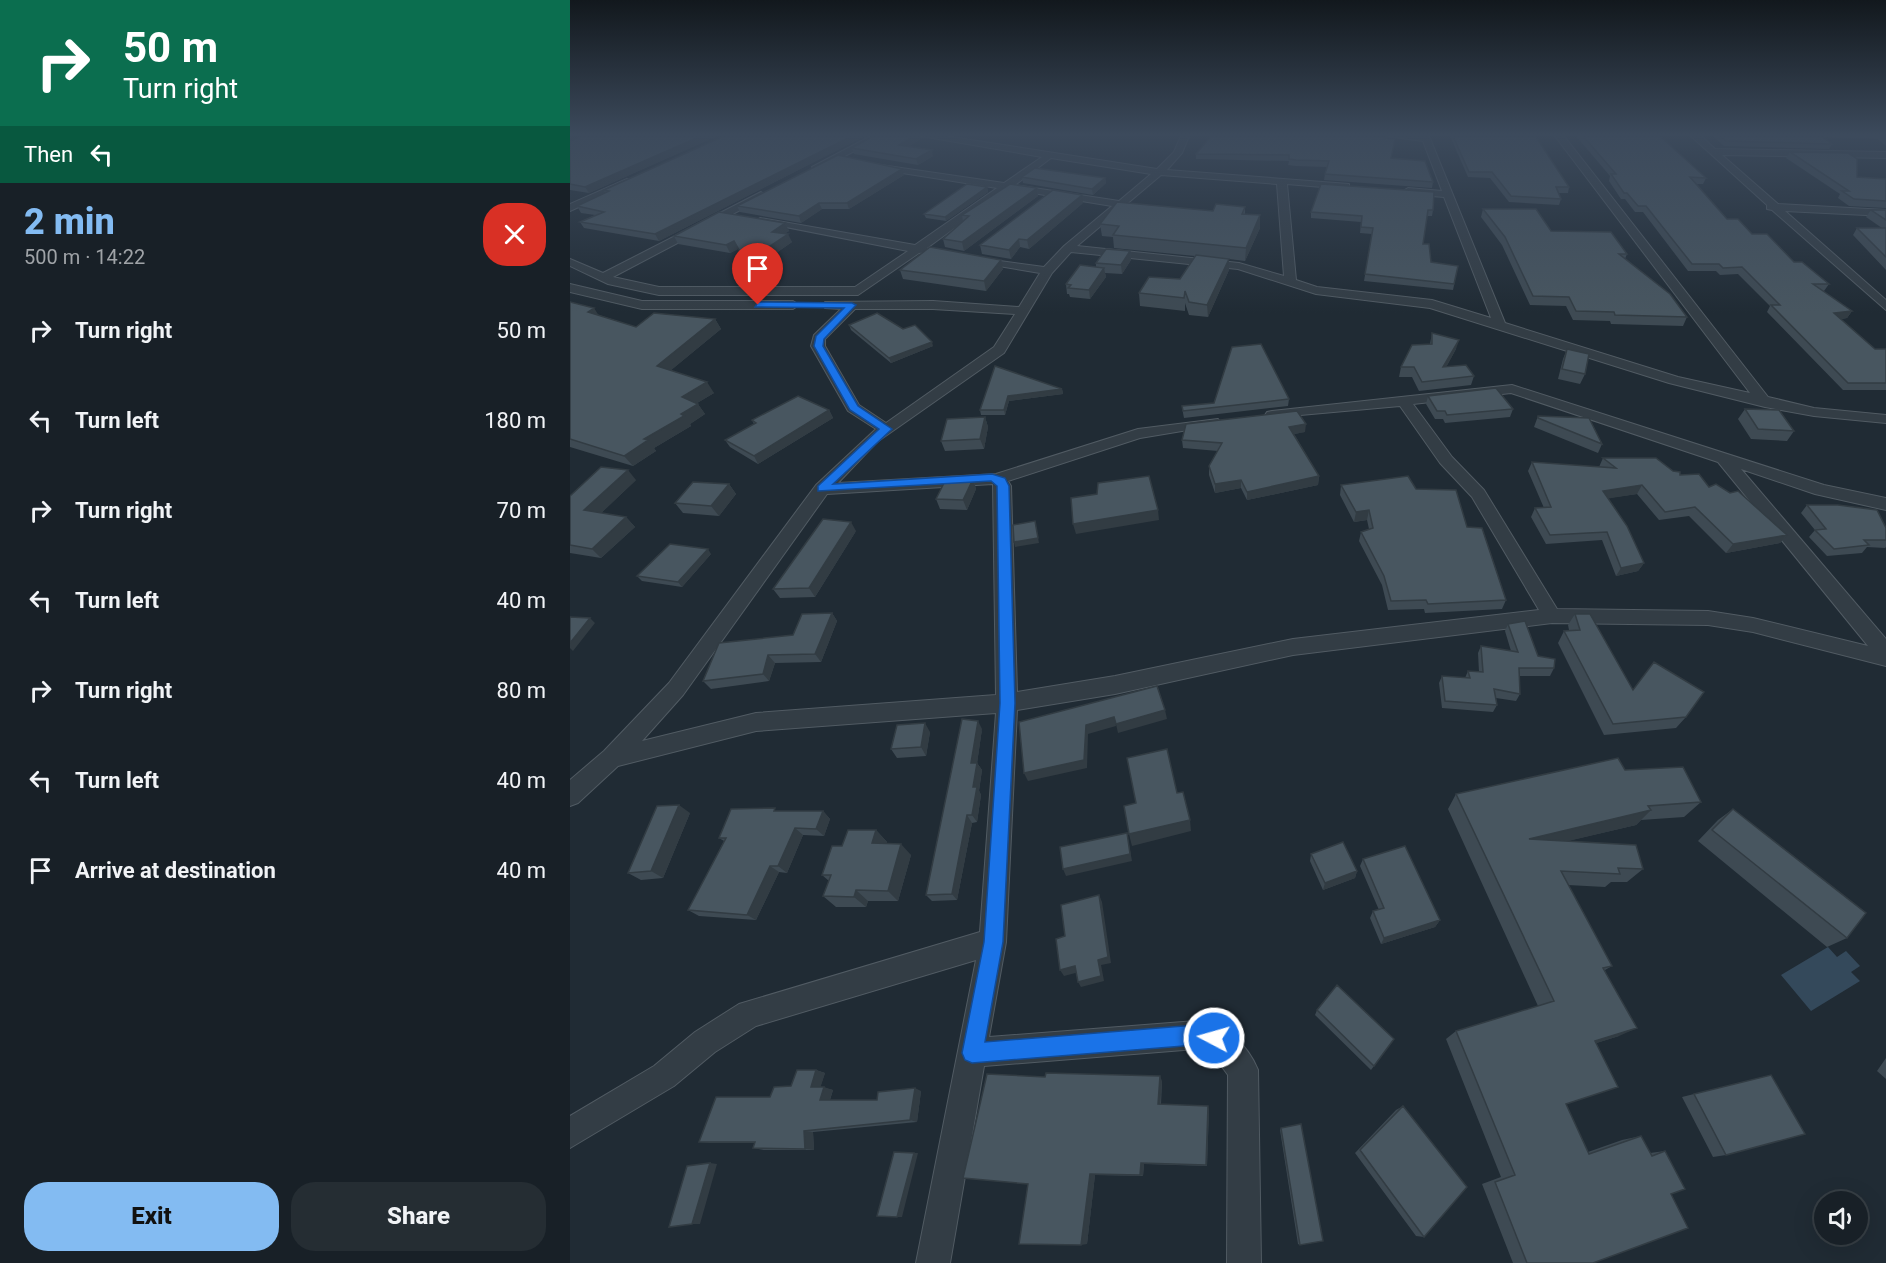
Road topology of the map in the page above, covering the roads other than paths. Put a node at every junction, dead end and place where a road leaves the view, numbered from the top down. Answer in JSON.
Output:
{"nodes":[{"id":1,"x":600,"y":195,"type":"edge"},
{"id":2,"x":761,"y":195,"type":"edge"},
{"id":3,"x":995,"y":195,"type":"edge"},
{"id":4,"x":1051,"y":195,"type":"edge"},
{"id":5,"x":1058,"y":195,"type":"edge"},
{"id":6,"x":1132,"y":195,"type":"edge"},
{"id":7,"x":1282,"y":195,"type":"edge"},
{"id":8,"x":1447,"y":195,"type":"edge"},
{"id":9,"x":1604,"y":195,"type":"edge"},
{"id":10,"x":1758,"y":195,"type":"edge"},
{"id":11,"x":1042,"y":201,"type":"edge"},
{"id":12,"x":1121,"y":204,"type":"junction"},
{"id":13,"x":1771,"y":207,"type":"junction"},
{"id":14,"x":570,"y":208,"type":"edge"},
{"id":15,"x":1886,"y":213,"type":"edge"},
{"id":16,"x":722,"y":214,"type":"junction"},
{"id":17,"x":1068,"y":248,"type":"junction"},
{"id":18,"x":916,"y":249,"type":"junction"},
{"id":19,"x":976,"y":250,"type":"dead end"},
{"id":20,"x":936,"y":252,"type":"edge"},
{"id":21,"x":570,"y":262,"type":"edge"},
{"id":22,"x":1047,"y":271,"type":"junction"},
{"id":23,"x":604,"y":277,"type":"junction"},
{"id":24,"x":1290,"y":282,"type":"junction"},
{"id":25,"x":570,"y":288,"type":"edge"},
{"id":26,"x":852,"y":305,"type":"junction"},
{"id":27,"x":1886,"y":306,"type":"edge"},
{"id":28,"x":1025,"y":310,"type":"junction"},
{"id":29,"x":1500,"y":326,"type":"junction"},
{"id":30,"x":1403,"y":400,"type":"junction"},
{"id":31,"x":1765,"y":403,"type":"junction"},
{"id":32,"x":1251,"y":418,"type":"edge"},
{"id":33,"x":1886,"y":419,"type":"edge"},
{"id":34,"x":1227,"y":420,"type":"edge"},
{"id":35,"x":886,"y":429,"type":"junction"},
{"id":36,"x":1724,"y":459,"type":"junction"},
{"id":37,"x":997,"y":478,"type":"junction"},
{"id":38,"x":822,"y":489,"type":"junction"},
{"id":39,"x":1886,"y":504,"type":"edge"},
{"id":40,"x":1552,"y":616,"type":"junction"},
{"id":41,"x":1886,"y":653,"type":"edge"},
{"id":42,"x":1886,"y":658,"type":"edge"},
{"id":43,"x":1008,"y":703,"type":"junction"},
{"id":44,"x":612,"y":758,"type":"junction"},
{"id":45,"x":570,"y":795,"type":"edge"},
{"id":46,"x":993,"y":942,"type":"junction"},
{"id":47,"x":972,"y":1053,"type":"junction"},
{"id":48,"x":570,"y":1133,"type":"edge"},
{"id":49,"x":933,"y":1263,"type":"edge"},
{"id":50,"x":1244,"y":1263,"type":"edge"}],
"edges":[{"from":1,"to":14,"type":"street"},
{"from":2,"to":16,"type":"street"},
{"from":3,"to":18,"type":"street"},
{"from":4,"to":11,"type":"street"},
{"from":5,"to":12,"type":"street"},
{"from":6,"to":12,"type":"street"},
{"from":7,"to":24,"type":"street"},
{"from":8,"to":29,"type":"street"},
{"from":9,"to":31,"type":"street"},
{"from":10,"to":13,"type":"street"},
{"from":12,"to":17,"type":"street"},
{"from":13,"to":15,"type":"street"},
{"from":13,"to":27,"type":"street"},
{"from":16,"to":18,"type":"street"},
{"from":16,"to":23,"type":"street"},
{"from":17,"to":22,"type":"street"},
{"from":17,"to":24,"type":"street"},
{"from":18,"to":20,"type":"street"},
{"from":18,"to":23,"type":"street"},
{"from":19,"to":22,"type":"street"},
{"from":21,"to":23,"type":"street"},
{"from":22,"to":28,"type":"street"},
{"from":24,"to":29,"type":"street"},
{"from":25,"to":26,"type":"street"},
{"from":26,"to":28,"type":"street"},
{"from":26,"to":35,"type":"street"},
{"from":28,"to":35,"type":"street"},
{"from":29,"to":31,"type":"street"},
{"from":30,"to":32,"type":"street"},
{"from":30,"to":36,"type":"street"},
{"from":30,"to":40,"type":"street"},
{"from":31,"to":33,"type":"street"},
{"from":34,"to":37,"type":"street"},
{"from":35,"to":38,"type":"street"},
{"from":36,"to":39,"type":"street"},
{"from":36,"to":41,"type":"street"},
{"from":37,"to":38,"type":"street"},
{"from":37,"to":43,"type":"street"},
{"from":38,"to":44,"type":"street"},
{"from":40,"to":42,"type":"street"},
{"from":40,"to":43,"type":"street"},
{"from":43,"to":44,"type":"street"},
{"from":43,"to":46,"type":"street"},
{"from":44,"to":45,"type":"street"},
{"from":46,"to":47,"type":"street"},
{"from":46,"to":48,"type":"street"},
{"from":47,"to":49,"type":"street"},
{"from":47,"to":50,"type":"street"}]}
